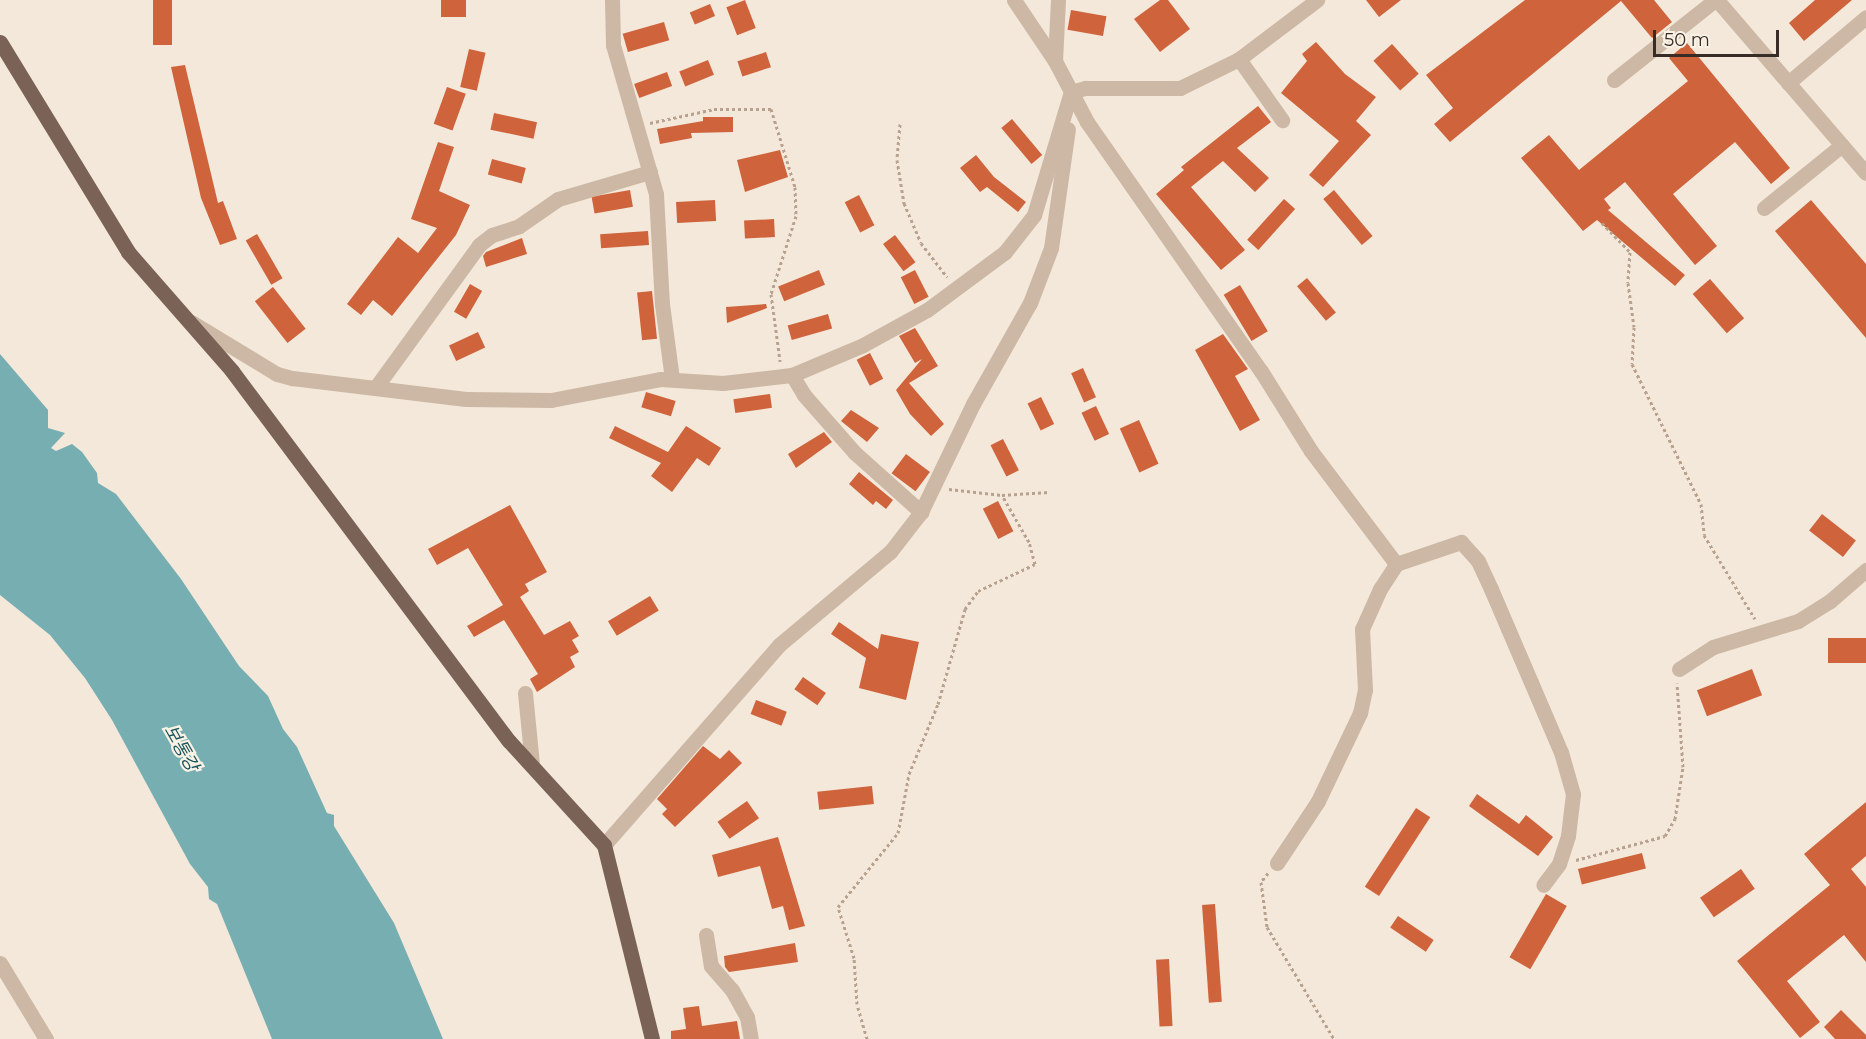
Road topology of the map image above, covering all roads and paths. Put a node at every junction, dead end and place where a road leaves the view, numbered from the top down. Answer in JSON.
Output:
{"nodes":[{"id":1,"x":612,"y":0,"type":"edge"},
{"id":2,"x":1014,"y":0,"type":"edge"},
{"id":3,"x":1058,"y":0,"type":"edge"},
{"id":4,"x":1317,"y":0,"type":"edge"},
{"id":5,"x":1716,"y":0,"type":"edge"},
{"id":6,"x":1866,"y":16,"type":"edge"},
{"id":7,"x":0,"y":42,"type":"edge"},
{"id":8,"x":1239,"y":60,"type":"junction"},
{"id":9,"x":1055,"y":61,"type":"junction"},
{"id":10,"x":1614,"y":80,"type":"dead end"},
{"id":11,"x":1788,"y":82,"type":"junction"},
{"id":12,"x":1071,"y":92,"type":"junction"},
{"id":13,"x":1282,"y":120,"type":"dead end"},
{"id":14,"x":900,"y":124,"type":"dead end"},
{"id":15,"x":637,"y":127,"type":"junction"},
{"id":16,"x":1842,"y":145,"type":"junction"},
{"id":17,"x":650,"y":172,"type":"junction"},
{"id":18,"x":1866,"y":173,"type":"edge"},
{"id":19,"x":1764,"y":208,"type":"dead end"},
{"id":20,"x":1602,"y":223,"type":"dead end"},
{"id":21,"x":958,"y":290,"type":"junction"},
{"id":22,"x":186,"y":320,"type":"junction"},
{"id":23,"x":787,"y":376,"type":"junction"},
{"id":24,"x":672,"y":379,"type":"junction"},
{"id":25,"x":376,"y":387,"type":"junction"},
{"id":26,"x":936,"y":487,"type":"junction"},
{"id":27,"x":1050,"y":492,"type":"dead end"},
{"id":28,"x":1002,"y":495,"type":"junction"},
{"id":29,"x":921,"y":512,"type":"junction"},
{"id":30,"x":1396,"y":564,"type":"junction"},
{"id":31,"x":1866,"y":570,"type":"edge"},
{"id":32,"x":1754,"y":635,"type":"junction"},
{"id":33,"x":1679,"y":669,"type":"joint"},
{"id":34,"x":525,"y":693,"type":"dead end"},
{"id":35,"x":532,"y":765,"type":"junction"},
{"id":36,"x":604,"y":845,"type":"junction"},
{"id":37,"x":1277,"y":863,"type":"joint"},
{"id":38,"x":1559,"y":864,"type":"junction"},
{"id":39,"x":1543,"y":885,"type":"dead end"},
{"id":40,"x":706,"y":935,"type":"dead end"},
{"id":41,"x":0,"y":963,"type":"edge"},
{"id":42,"x":46,"y":1039,"type":"edge"},
{"id":43,"x":652,"y":1039,"type":"edge"},
{"id":44,"x":751,"y":1039,"type":"edge"},
{"id":45,"x":867,"y":1039,"type":"edge"},
{"id":46,"x":1334,"y":1039,"type":"edge"}],
"edges":[{"from":1,"to":15,"type":"street"},
{"from":2,"to":9,"type":"street"},
{"from":3,"to":9,"type":"street"},
{"from":4,"to":8,"type":"street"},
{"from":5,"to":10,"type":"street"},
{"from":5,"to":11,"type":"street"},
{"from":6,"to":11,"type":"street"},
{"from":7,"to":22,"type":"main road"},
{"from":8,"to":12,"type":"street"},
{"from":8,"to":13,"type":"street"},
{"from":9,"to":12,"type":"street"},
{"from":11,"to":16,"type":"street"},
{"from":12,"to":21,"type":"street"},
{"from":12,"to":26,"type":"street"},
{"from":12,"to":30,"type":"street"},
{"from":14,"to":21,"type":"path"},
{"from":15,"to":17,"type":"street"},
{"from":15,"to":23,"type":"path"},
{"from":16,"to":18,"type":"street"},
{"from":16,"to":19,"type":"street"},
{"from":17,"to":24,"type":"street"},
{"from":17,"to":25,"type":"street"},
{"from":20,"to":32,"type":"path"},
{"from":21,"to":23,"type":"street"},
{"from":22,"to":25,"type":"street"},
{"from":22,"to":35,"type":"main road"},
{"from":23,"to":24,"type":"street"},
{"from":23,"to":29,"type":"street"},
{"from":24,"to":25,"type":"street"},
{"from":26,"to":28,"type":"path"},
{"from":26,"to":29,"type":"street"},
{"from":27,"to":28,"type":"path"},
{"from":28,"to":45,"type":"path"},
{"from":29,"to":36,"type":"street"},
{"from":30,"to":37,"type":"street"},
{"from":30,"to":38,"type":"street"},
{"from":31,"to":32,"type":"street"},
{"from":32,"to":33,"type":"street"},
{"from":33,"to":38,"type":"path"},
{"from":34,"to":35,"type":"street"},
{"from":35,"to":36,"type":"main road"},
{"from":36,"to":43,"type":"main road"},
{"from":37,"to":46,"type":"path"},
{"from":38,"to":39,"type":"street"},
{"from":40,"to":44,"type":"street"},
{"from":41,"to":42,"type":"street"}]}
